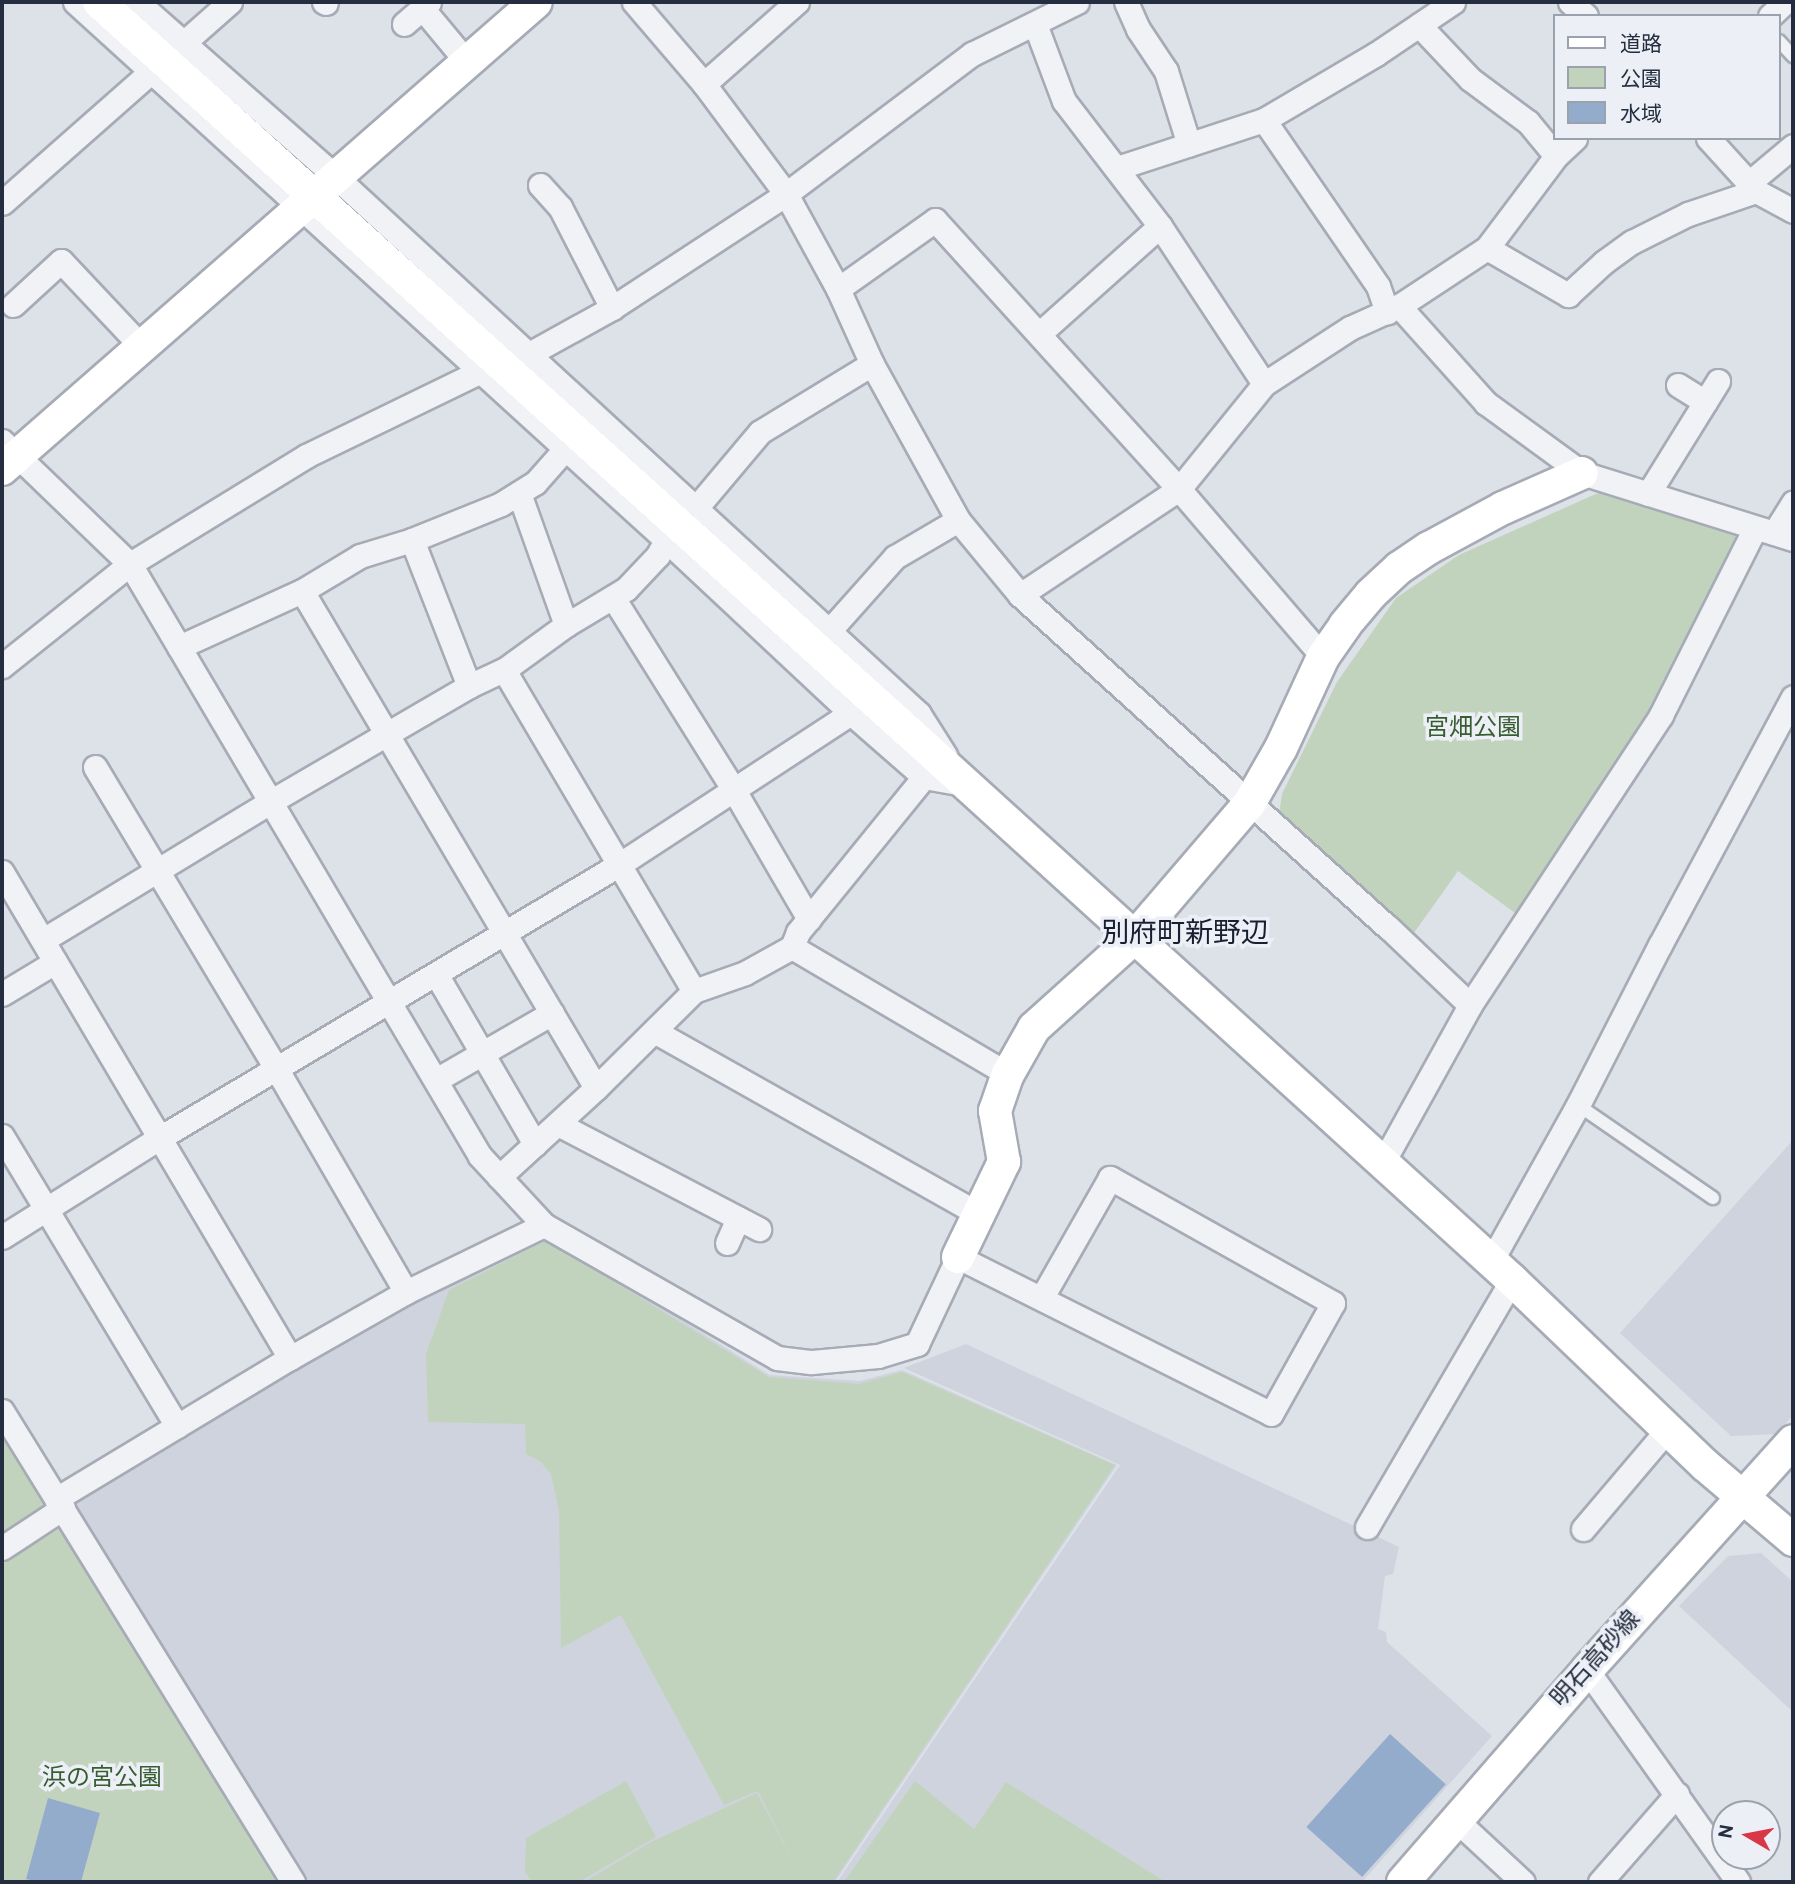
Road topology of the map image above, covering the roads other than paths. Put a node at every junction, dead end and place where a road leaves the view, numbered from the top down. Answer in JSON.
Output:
{"nodes":[{"id":1,"x":75,"y":2,"type":"edge"},
{"id":2,"x":99,"y":2,"type":"edge"},
{"id":3,"x":137,"y":2,"type":"edge"},
{"id":4,"x":230,"y":2,"type":"edge"},
{"id":5,"x":536,"y":2,"type":"edge"},
{"id":6,"x":634,"y":2,"type":"edge"},
{"id":7,"x":797,"y":2,"type":"edge"},
{"id":8,"x":1077,"y":2,"type":"edge"},
{"id":9,"x":1126,"y":2,"type":"edge"},
{"id":10,"x":1453,"y":2,"type":"edge"},
{"id":11,"x":1570,"y":2,"type":"edge"},
{"id":12,"x":1785,"y":2,"type":"edge"},
{"id":13,"x":426,"y":5,"type":"edge"},
{"id":14,"x":1584,"y":14,"type":"edge"},
{"id":15,"x":1772,"y":14,"type":"edge"},
{"id":16,"x":404,"y":24,"type":"dead end"},
{"id":17,"x":1035,"y":24,"type":"junction"},
{"id":18,"x":1419,"y":25,"type":"junction"},
{"id":19,"x":183,"y":43,"type":"junction"},
{"id":20,"x":1781,"y":43,"type":"edge"},
{"id":21,"x":1793,"y":56,"type":"edge"},
{"id":22,"x":467,"y":62,"type":"junction"},
{"id":23,"x":150,"y":72,"type":"junction"},
{"id":24,"x":704,"y":84,"type":"junction"},
{"id":25,"x":1264,"y":120,"type":"junction"},
{"id":26,"x":1573,"y":140,"type":"edge"},
{"id":27,"x":1710,"y":140,"type":"edge"},
{"id":28,"x":1189,"y":145,"type":"junction"},
{"id":29,"x":1793,"y":146,"type":"edge"},
{"id":30,"x":1556,"y":156,"type":"junction"},
{"id":31,"x":1117,"y":168,"type":"junction"},
{"id":32,"x":337,"y":178,"type":"junction"},
{"id":33,"x":540,"y":185,"type":"dead end"},
{"id":34,"x":1753,"y":187,"type":"junction"},
{"id":35,"x":786,"y":194,"type":"junction"},
{"id":36,"x":2,"y":203,"type":"edge"},
{"id":37,"x":299,"y":209,"type":"junction"},
{"id":38,"x":1793,"y":211,"type":"edge"},
{"id":39,"x":1160,"y":226,"type":"junction"},
{"id":40,"x":1487,"y":248,"type":"junction"},
{"id":41,"x":838,"y":289,"type":"junction"},
{"id":42,"x":13,"y":305,"type":"dead end"},
{"id":43,"x":612,"y":308,"type":"junction"},
{"id":44,"x":1393,"y":309,"type":"junction"},
{"id":45,"x":1039,"y":334,"type":"junction"},
{"id":46,"x":142,"y":347,"type":"junction"},
{"id":47,"x":528,"y":354,"type":"junction"},
{"id":48,"x":872,"y":364,"type":"junction"},
{"id":49,"x":479,"y":372,"type":"junction"},
{"id":50,"x":1718,"y":382,"type":"dead end"},
{"id":51,"x":1264,"y":384,"type":"junction"},
{"id":52,"x":1678,"y":385,"type":"dead end"},
{"id":53,"x":1705,"y":402,"type":"junction"},
{"id":54,"x":565,"y":449,"type":"junction"},
{"id":55,"x":7,"y":455,"type":"edge"},
{"id":56,"x":1581,"y":474,"type":"junction"},
{"id":57,"x":1179,"y":489,"type":"junction"},
{"id":58,"x":519,"y":494,"type":"junction"},
{"id":59,"x":1648,"y":494,"type":"junction"},
{"id":60,"x":1793,"y":503,"type":"edge"},
{"id":61,"x":696,"y":508,"type":"junction"},
{"id":62,"x":958,"y":520,"type":"junction"},
{"id":63,"x":1774,"y":533,"type":"edge"},
{"id":64,"x":412,"y":540,"type":"junction"},
{"id":65,"x":666,"y":540,"type":"junction"},
{"id":66,"x":130,"y":564,"type":"junction"},
{"id":67,"x":302,"y":591,"type":"junction"},
{"id":68,"x":1020,"y":595,"type":"junction"},
{"id":69,"x":614,"y":599,"type":"junction"},
{"id":70,"x":566,"y":625,"type":"junction"},
{"id":71,"x":829,"y":631,"type":"junction"},
{"id":72,"x":179,"y":647,"type":"junction"},
{"id":73,"x":1323,"y":657,"type":"junction"},
{"id":74,"x":2,"y":666,"type":"edge"},
{"id":75,"x":504,"y":670,"type":"junction"},
{"id":76,"x":469,"y":686,"type":"junction"},
{"id":77,"x":1793,"y":696,"type":"edge"},
{"id":78,"x":851,"y":713,"type":"junction"},
{"id":79,"x":386,"y":734,"type":"junction"},
{"id":80,"x":94,"y":767,"type":"dead end"},
{"id":81,"x":924,"y":777,"type":"junction"},
{"id":82,"x":964,"y":784,"type":"junction"},
{"id":83,"x":735,"y":792,"type":"junction"},
{"id":84,"x":270,"y":802,"type":"junction"},
{"id":85,"x":1249,"y":804,"type":"junction"},
{"id":86,"x":620,"y":864,"type":"junction"},
{"id":87,"x":2,"y":872,"type":"edge"},
{"id":88,"x":156,"y":873,"type":"junction"},
{"id":89,"x":809,"y":919,"type":"junction"},
{"id":90,"x":505,"y":934,"type":"junction"},
{"id":91,"x":1134,"y":938,"type":"junction"},
{"id":92,"x":43,"y":940,"type":"junction"},
{"id":93,"x":792,"y":947,"type":"junction"},
{"id":94,"x":55,"y":962,"type":"junction"},
{"id":95,"x":436,"y":974,"type":"junction"},
{"id":96,"x":694,"y":991,"type":"junction"},
{"id":97,"x":2,"y":994,"type":"edge"},
{"id":98,"x":390,"y":1001,"type":"junction"},
{"id":99,"x":1470,"y":1005,"type":"junction"},
{"id":100,"x":552,"y":1013,"type":"junction"},
{"id":101,"x":654,"y":1031,"type":"junction"},
{"id":102,"x":482,"y":1053,"type":"junction"},
{"id":103,"x":276,"y":1068,"type":"junction"},
{"id":104,"x":1008,"y":1074,"type":"junction"},
{"id":105,"x":436,"y":1080,"type":"junction"},
{"id":106,"x":596,"y":1088,"type":"junction"},
{"id":107,"x":1578,"y":1105,"type":"junction"},
{"id":108,"x":558,"y":1124,"type":"junction"},
{"id":109,"x":2,"y":1136,"type":"edge"},
{"id":110,"x":161,"y":1137,"type":"junction"},
{"id":111,"x":536,"y":1144,"type":"junction"},
{"id":112,"x":1382,"y":1164,"type":"junction"},
{"id":113,"x":499,"y":1177,"type":"junction"},
{"id":114,"x":1713,"y":1198,"type":"dead end"},
{"id":115,"x":45,"y":1210,"type":"junction"},
{"id":116,"x":979,"y":1214,"type":"junction"},
{"id":117,"x":544,"y":1225,"type":"junction"},
{"id":118,"x":2,"y":1237,"type":"edge"},
{"id":119,"x":727,"y":1243,"type":"dead end"},
{"id":120,"x":958,"y":1257,"type":"junction"},
{"id":121,"x":1501,"y":1272,"type":"junction"},
{"id":122,"x":406,"y":1292,"type":"junction"},
{"id":123,"x":1042,"y":1297,"type":"junction"},
{"id":124,"x":290,"y":1358,"type":"junction"},
{"id":125,"x":2,"y":1411,"type":"edge"},
{"id":126,"x":177,"y":1426,"type":"junction"},
{"id":127,"x":1667,"y":1430,"type":"junction"},
{"id":128,"x":1793,"y":1441,"type":"edge"},
{"id":129,"x":1743,"y":1494,"type":"junction"},
{"id":130,"x":60,"y":1504,"type":"junction"},
{"id":131,"x":1367,"y":1527,"type":"dead end"},
{"id":132,"x":1583,"y":1529,"type":"dead end"},
{"id":133,"x":1793,"y":1540,"type":"edge"},
{"id":134,"x":2,"y":1548,"type":"edge"},
{"id":135,"x":1587,"y":1670,"type":"junction"},
{"id":136,"x":1677,"y":1794,"type":"junction"},
{"id":137,"x":1456,"y":1820,"type":"junction"},
{"id":138,"x":293,"y":1882,"type":"edge"},
{"id":139,"x":1403,"y":1882,"type":"edge"},
{"id":140,"x":1523,"y":1882,"type":"edge"},
{"id":141,"x":1600,"y":1882,"type":"edge"},
{"id":142,"x":1738,"y":1882,"type":"edge"}],
"edges":[{"from":1,"to":23,"type":"street"},
{"from":2,"to":82,"type":"street","bridge":true},
{"from":3,"to":19,"type":"street"},
{"from":4,"to":19,"type":"street"},
{"from":5,"to":22,"type":"street"},
{"from":6,"to":24,"type":"street"},
{"from":7,"to":24,"type":"street"},
{"from":8,"to":17,"type":"street"},
{"from":9,"to":28,"type":"street"},
{"from":10,"to":18,"type":"street"},
{"from":11,"to":14,"type":"street"},
{"from":12,"to":15,"type":"street"},
{"from":13,"to":16,"type":"street"},
{"from":13,"to":22,"type":"street"},
{"from":17,"to":31,"type":"street"},
{"from":17,"to":35,"type":"street"},
{"from":18,"to":25,"type":"street"},
{"from":18,"to":30,"type":"street"},
{"from":19,"to":23,"type":"street"},
{"from":19,"to":32,"type":"street"},
{"from":20,"to":21,"type":"lane"},
{"from":22,"to":32,"type":"street"},
{"from":23,"to":36,"type":"street"},
{"from":23,"to":37,"type":"street"},
{"from":24,"to":35,"type":"street"},
{"from":25,"to":28,"type":"street"},
{"from":25,"to":44,"type":"street"},
{"from":26,"to":30,"type":"street"},
{"from":27,"to":34,"type":"street"},
{"from":28,"to":31,"type":"street"},
{"from":29,"to":34,"type":"street"},
{"from":30,"to":40,"type":"street"},
{"from":31,"to":39,"type":"street"},
{"from":32,"to":37,"type":"street"},
{"from":32,"to":47,"type":"street"},
{"from":33,"to":43,"type":"street"},
{"from":34,"to":38,"type":"street"},
{"from":34,"to":40,"type":"street"},
{"from":35,"to":41,"type":"street"},
{"from":35,"to":43,"type":"street"},
{"from":37,"to":46,"type":"street"},
{"from":37,"to":49,"type":"street"},
{"from":39,"to":45,"type":"street"},
{"from":39,"to":51,"type":"street"},
{"from":40,"to":44,"type":"street"},
{"from":41,"to":45,"type":"street"},
{"from":41,"to":48,"type":"street"},
{"from":42,"to":46,"type":"street"},
{"from":43,"to":47,"type":"street"},
{"from":44,"to":51,"type":"street"},
{"from":44,"to":56,"type":"street"},
{"from":45,"to":57,"type":"street"},
{"from":46,"to":55,"type":"street"},
{"from":47,"to":61,"type":"street"},
{"from":48,"to":61,"type":"street"},
{"from":48,"to":62,"type":"street"},
{"from":49,"to":54,"type":"street"},
{"from":49,"to":66,"type":"street"},
{"from":50,"to":53,"type":"street"},
{"from":51,"to":57,"type":"street"},
{"from":52,"to":53,"type":"street"},
{"from":53,"to":59,"type":"street"},
{"from":54,"to":58,"type":"street"},
{"from":54,"to":65,"type":"street"},
{"from":55,"to":66,"type":"street"},
{"from":56,"to":59,"type":"street"},
{"from":56,"to":73,"type":"street"},
{"from":57,"to":68,"type":"street"},
{"from":57,"to":73,"type":"street"},
{"from":58,"to":64,"type":"street"},
{"from":58,"to":70,"type":"street"},
{"from":59,"to":63,"type":"street"},
{"from":60,"to":63,"type":"street"},
{"from":61,"to":71,"type":"street"},
{"from":62,"to":68,"type":"street"},
{"from":62,"to":71,"type":"street"},
{"from":63,"to":99,"type":"street"},
{"from":64,"to":67,"type":"street"},
{"from":64,"to":76,"type":"street"},
{"from":65,"to":69,"type":"street"},
{"from":65,"to":78,"type":"street"},
{"from":66,"to":72,"type":"street"},
{"from":66,"to":74,"type":"street"},
{"from":67,"to":72,"type":"street"},
{"from":67,"to":79,"type":"street"},
{"from":68,"to":85,"type":"street"},
{"from":69,"to":70,"type":"street"},
{"from":69,"to":83,"type":"street"},
{"from":70,"to":75,"type":"street"},
{"from":71,"to":82,"type":"street"},
{"from":72,"to":84,"type":"street"},
{"from":73,"to":85,"type":"street"},
{"from":75,"to":76,"type":"street"},
{"from":75,"to":86,"type":"street"},
{"from":76,"to":79,"type":"street"},
{"from":77,"to":107,"type":"street"},
{"from":78,"to":81,"type":"street"},
{"from":78,"to":83,"type":"street"},
{"from":79,"to":84,"type":"street"},
{"from":79,"to":90,"type":"street"},
{"from":80,"to":88,"type":"street"},
{"from":81,"to":82,"type":"street"},
{"from":81,"to":89,"type":"street"},
{"from":82,"to":91,"type":"street"},
{"from":83,"to":86,"type":"street"},
{"from":83,"to":89,"type":"street"},
{"from":84,"to":88,"type":"street"},
{"from":84,"to":98,"type":"street"},
{"from":85,"to":91,"type":"street"},
{"from":85,"to":99,"type":"street"},
{"from":86,"to":90,"type":"street"},
{"from":86,"to":96,"type":"street"},
{"from":87,"to":92,"type":"street"},
{"from":88,"to":92,"type":"street"},
{"from":88,"to":103,"type":"street"},
{"from":89,"to":93,"type":"street"},
{"from":90,"to":95,"type":"street"},
{"from":90,"to":100,"type":"street"},
{"from":91,"to":104,"type":"street"},
{"from":91,"to":112,"type":"street"},
{"from":92,"to":94,"type":"street"},
{"from":93,"to":96,"type":"street"},
{"from":93,"to":104,"type":"street"},
{"from":94,"to":97,"type":"street"},
{"from":94,"to":110,"type":"street"},
{"from":95,"to":98,"type":"street"},
{"from":95,"to":102,"type":"street"},
{"from":96,"to":101,"type":"street"},
{"from":98,"to":103,"type":"street"},
{"from":98,"to":105,"type":"street"},
{"from":99,"to":112,"type":"street"},
{"from":100,"to":102,"type":"street"},
{"from":100,"to":106,"type":"street"},
{"from":101,"to":106,"type":"street"},
{"from":101,"to":116,"type":"street"},
{"from":102,"to":105,"type":"street"},
{"from":102,"to":111,"type":"street"},
{"from":103,"to":110,"type":"street"},
{"from":103,"to":122,"type":"street"},
{"from":104,"to":116,"type":"street"},
{"from":105,"to":113,"type":"street"},
{"from":106,"to":108,"type":"street"},
{"from":107,"to":114,"type":"lane"},
{"from":107,"to":121,"type":"street"},
{"from":108,"to":111,"type":"street"},
{"from":108,"to":119,"type":"street"},
{"from":109,"to":115,"type":"street"},
{"from":110,"to":115,"type":"street"},
{"from":110,"to":124,"type":"street"},
{"from":111,"to":113,"type":"street"},
{"from":112,"to":121,"type":"street"},
{"from":113,"to":117,"type":"street"},
{"from":115,"to":118,"type":"street"},
{"from":115,"to":126,"type":"street"},
{"from":116,"to":120,"type":"street"},
{"from":117,"to":120,"type":"street"},
{"from":117,"to":122,"type":"street"},
{"from":120,"to":123,"type":"street"},
{"from":121,"to":127,"type":"street"},
{"from":121,"to":131,"type":"street"},
{"from":122,"to":124,"type":"street"},
{"from":123,"to":123,"type":"street"},
{"from":124,"to":126,"type":"street"},
{"from":125,"to":130,"type":"street"},
{"from":126,"to":130,"type":"street"},
{"from":127,"to":129,"type":"street"},
{"from":127,"to":132,"type":"street"},
{"from":128,"to":129,"type":"street","name":"明石高砂線"},
{"from":129,"to":133,"type":"street"},
{"from":129,"to":135,"type":"street","name":"明石高砂線"},
{"from":130,"to":134,"type":"street"},
{"from":130,"to":138,"type":"street"},
{"from":135,"to":136,"type":"street"},
{"from":135,"to":137,"type":"street","name":"明石高砂線"},
{"from":136,"to":141,"type":"street"},
{"from":136,"to":142,"type":"street"},
{"from":137,"to":139,"type":"street","name":"明石高砂線"},
{"from":137,"to":140,"type":"street"}]}
